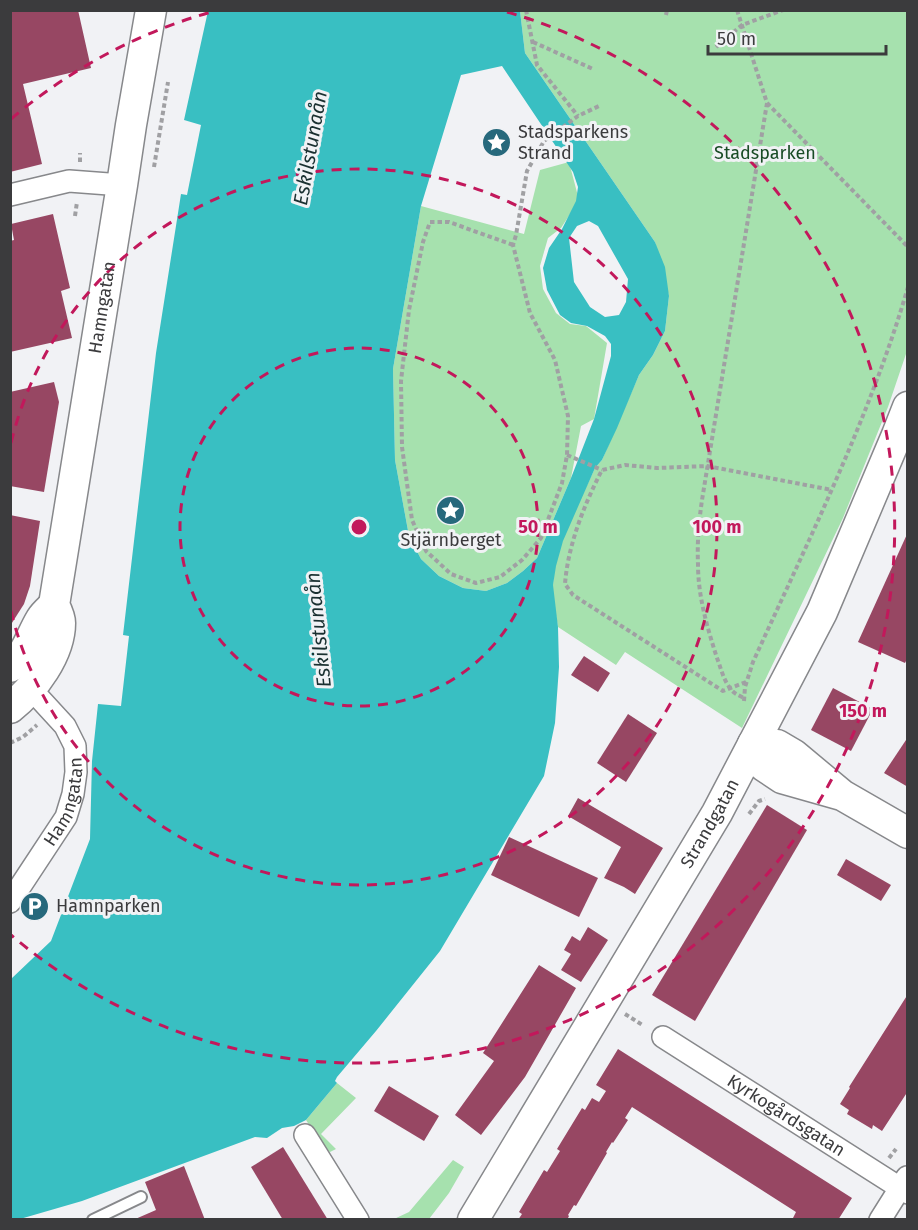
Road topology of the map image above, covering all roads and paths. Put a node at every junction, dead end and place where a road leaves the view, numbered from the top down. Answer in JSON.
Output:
{"nodes":[{"id":1,"x":151,"y":10,"type":"edge"},
{"id":2,"x":526,"y":10,"type":"edge"},
{"id":3,"x":737,"y":10,"type":"edge"},
{"id":4,"x":783,"y":10,"type":"edge"},
{"id":5,"x":742,"y":25,"type":"junction"},
{"id":6,"x":532,"y":42,"type":"junction"},
{"id":7,"x":716,"y":46,"type":"dead end"},
{"id":8,"x":593,"y":69,"type":"dead end"},
{"id":9,"x":766,"y":103,"type":"junction"},
{"id":10,"x":599,"y":106,"type":"dead end"},
{"id":11,"x":578,"y":116,"type":"junction"},
{"id":12,"x":122,"y":185,"type":"junction"},
{"id":13,"x":10,"y":195,"type":"edge"},
{"id":14,"x":513,"y":245,"type":"junction"},
{"id":15,"x":908,"y":247,"type":"edge"},
{"id":16,"x":908,"y":287,"type":"edge"},
{"id":17,"x":908,"y":407,"type":"edge"},
{"id":18,"x":902,"y":437,"type":"edge"},
{"id":19,"x":567,"y":455,"type":"junction"},
{"id":20,"x":707,"y":466,"type":"junction"},
{"id":21,"x":602,"y":470,"type":"junction"},
{"id":22,"x":832,"y":490,"type":"junction"},
{"id":23,"x":54,"y":605,"type":"junction"},
{"id":24,"x":10,"y":667,"type":"edge"},
{"id":25,"x":730,"y":688,"type":"junction"},
{"id":26,"x":21,"y":698,"type":"edge"},
{"id":27,"x":744,"y":698,"type":"dead end"},
{"id":28,"x":753,"y":744,"type":"junction"},
{"id":29,"x":908,"y":833,"type":"edge"},
{"id":30,"x":10,"y":902,"type":"edge"},
{"id":31,"x":663,"y":1037,"type":"dead end"},
{"id":32,"x":305,"y":1136,"type":"dead end"},
{"id":33,"x":905,"y":1186,"type":"edge"},
{"id":34,"x":141,"y":1197,"type":"dead end"},
{"id":35,"x":93,"y":1220,"type":"edge"},
{"id":36,"x":358,"y":1220,"type":"edge"},
{"id":37,"x":472,"y":1220,"type":"edge"},
{"id":38,"x":880,"y":1220,"type":"edge"}],
"edges":[{"from":1,"to":12,"type":"street","name":"Hamngatan"},
{"from":2,"to":6,"type":"path"},
{"from":3,"to":5,"type":"path"},
{"from":4,"to":5,"type":"path"},
{"from":5,"to":7,"type":"path"},
{"from":5,"to":9,"type":"path"},
{"from":6,"to":8,"type":"path"},
{"from":6,"to":11,"type":"path"},
{"from":9,"to":15,"type":"path"},
{"from":9,"to":20,"type":"path"},
{"from":10,"to":11,"type":"path"},
{"from":11,"to":14,"type":"path"},
{"from":12,"to":13,"type":"street"},
{"from":12,"to":23,"type":"street","name":"Hamngatan"},
{"from":14,"to":19,"type":"path"},
{"from":14,"to":19,"type":"path"},
{"from":16,"to":22,"type":"path"},
{"from":17,"to":18,"type":"street","name":"Strandgatan"},
{"from":18,"to":28,"type":"street","name":"Strandgatan"},
{"from":19,"to":21,"type":"path"},
{"from":20,"to":21,"type":"path"},
{"from":20,"to":22,"type":"path"},
{"from":20,"to":25,"type":"path"},
{"from":21,"to":25,"type":"path"},
{"from":22,"to":25,"type":"path"},
{"from":23,"to":24,"type":"street","name":"Hamngatan"},
{"from":23,"to":26,"type":"street","name":"Hamngatan"},
{"from":25,"to":27,"type":"path"},
{"from":26,"to":30,"type":"street","name":"Hamngatan"},
{"from":28,"to":29,"type":"street"},
{"from":28,"to":37,"type":"street","name":"Strandgatan"},
{"from":31,"to":33,"type":"street","name":"Kyrkogårdsgatan"},
{"from":32,"to":36,"type":"street"},
{"from":33,"to":38,"type":"street"},
{"from":34,"to":35,"type":"lane"}]}
